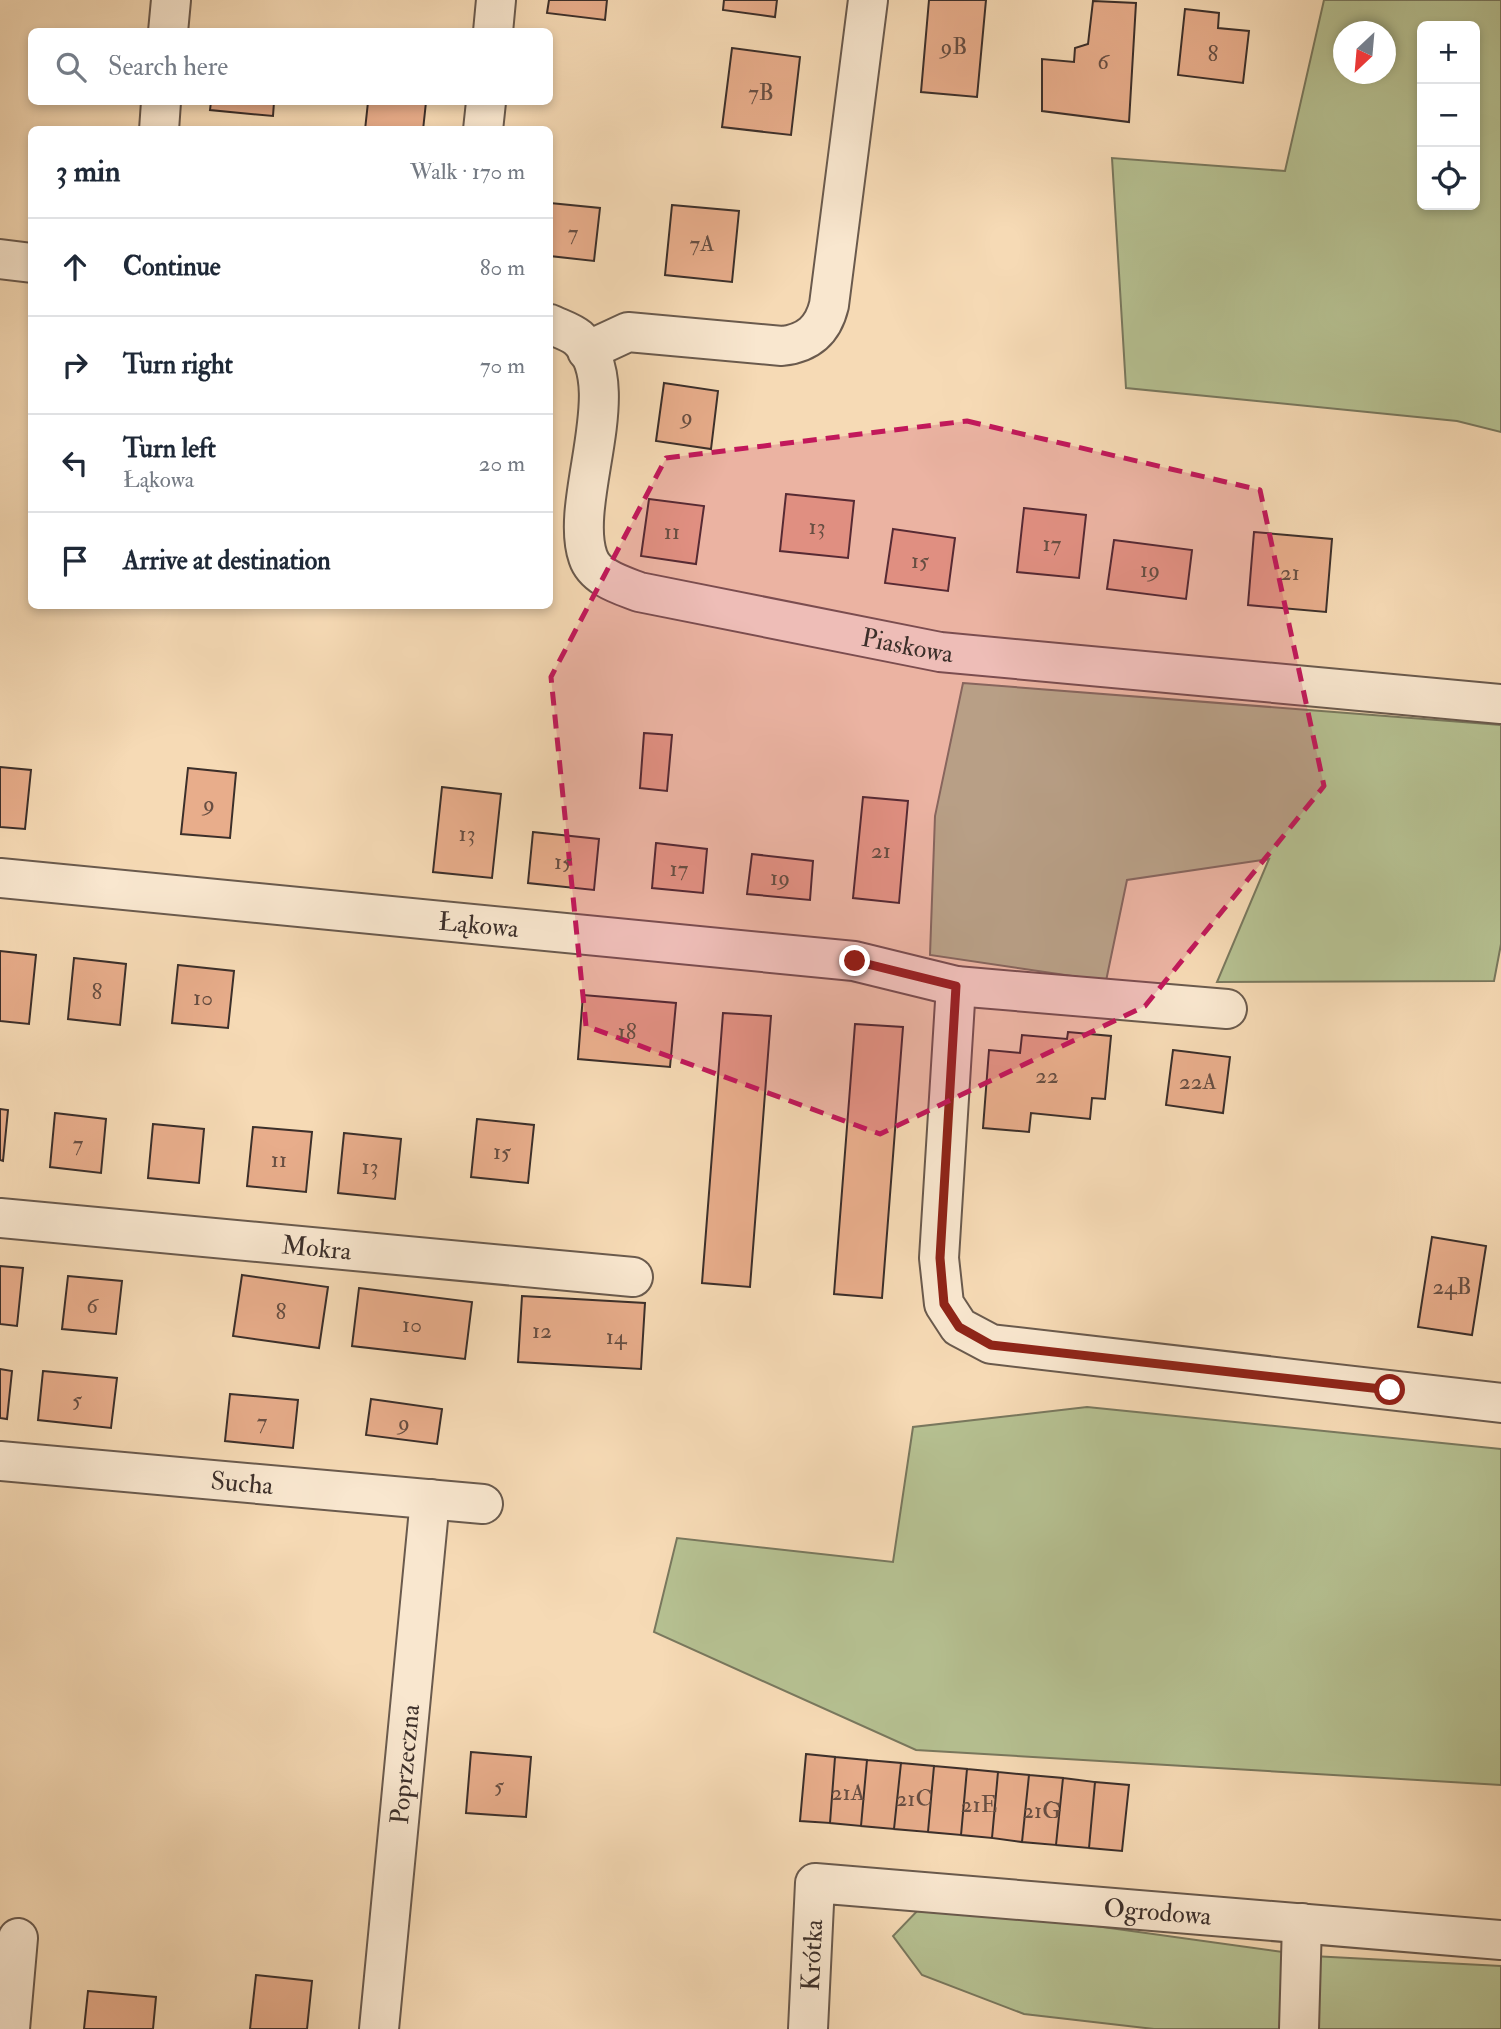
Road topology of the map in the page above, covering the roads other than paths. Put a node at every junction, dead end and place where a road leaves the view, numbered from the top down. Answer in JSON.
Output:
{"nodes":[{"id":1,"x":171,"y":0,"type":"edge"},
{"id":2,"x":496,"y":0,"type":"edge"},
{"id":3,"x":868,"y":0,"type":"edge"},
{"id":4,"x":168,"y":28,"type":"edge"},
{"id":5,"x":493,"y":28,"type":"edge"},
{"id":6,"x":162,"y":105,"type":"edge"},
{"id":7,"x":486,"y":105,"type":"edge"},
{"id":8,"x":159,"y":126,"type":"edge"},
{"id":9,"x":483,"y":126,"type":"edge"},
{"id":10,"x":0,"y":259,"type":"edge"},
{"id":11,"x":28,"y":262,"type":"edge"},
{"id":12,"x":553,"y":326,"type":"edge"},
{"id":13,"x":587,"y":351,"type":"junction"},
{"id":14,"x":1501,"y":704,"type":"edge"},
{"id":15,"x":0,"y":878,"type":"edge"},
{"id":16,"x":956,"y":986,"type":"junction"},
{"id":17,"x":1227,"y":1009,"type":"dead end"},
{"id":18,"x":0,"y":1218,"type":"edge"},
{"id":19,"x":633,"y":1277,"type":"dead end"},
{"id":20,"x":1501,"y":1403,"type":"edge"},
{"id":21,"x":0,"y":1461,"type":"edge"},
{"id":22,"x":430,"y":1499,"type":"junction"},
{"id":23,"x":483,"y":1504,"type":"dead end"},
{"id":24,"x":815,"y":1882,"type":"joint"},
{"id":25,"x":1301,"y":1923,"type":"junction"},
{"id":26,"x":18,"y":1938,"type":"dead end"},
{"id":27,"x":1501,"y":1940,"type":"edge"},
{"id":28,"x":10,"y":2029,"type":"edge"},
{"id":29,"x":379,"y":2029,"type":"edge"},
{"id":30,"x":807,"y":2029,"type":"edge"},
{"id":31,"x":1299,"y":2029,"type":"edge"}],
"edges":[{"from":1,"to":4,"type":"street"},
{"from":2,"to":5,"type":"street"},
{"from":3,"to":13,"type":"street"},
{"from":6,"to":8,"type":"street"},
{"from":7,"to":9,"type":"street"},
{"from":10,"to":11,"type":"street"},
{"from":12,"to":13,"type":"street"},
{"from":13,"to":14,"type":"street","name":"Piaskowa"},
{"from":15,"to":16,"type":"street","name":"Łąkowa"},
{"from":16,"to":17,"type":"street","name":"Łąkowa"},
{"from":16,"to":20,"type":"street"},
{"from":18,"to":19,"type":"street","name":"Mokra"},
{"from":21,"to":22,"type":"street","name":"Sucha"},
{"from":22,"to":23,"type":"street","name":"Sucha"},
{"from":22,"to":29,"type":"street","name":"Poprzeczna"},
{"from":24,"to":25,"type":"street","name":"Ogrodowa"},
{"from":24,"to":30,"type":"street","name":"Krótka"},
{"from":25,"to":27,"type":"street","name":"Ogrodowa"},
{"from":25,"to":31,"type":"street"},
{"from":26,"to":28,"type":"street"}]}
